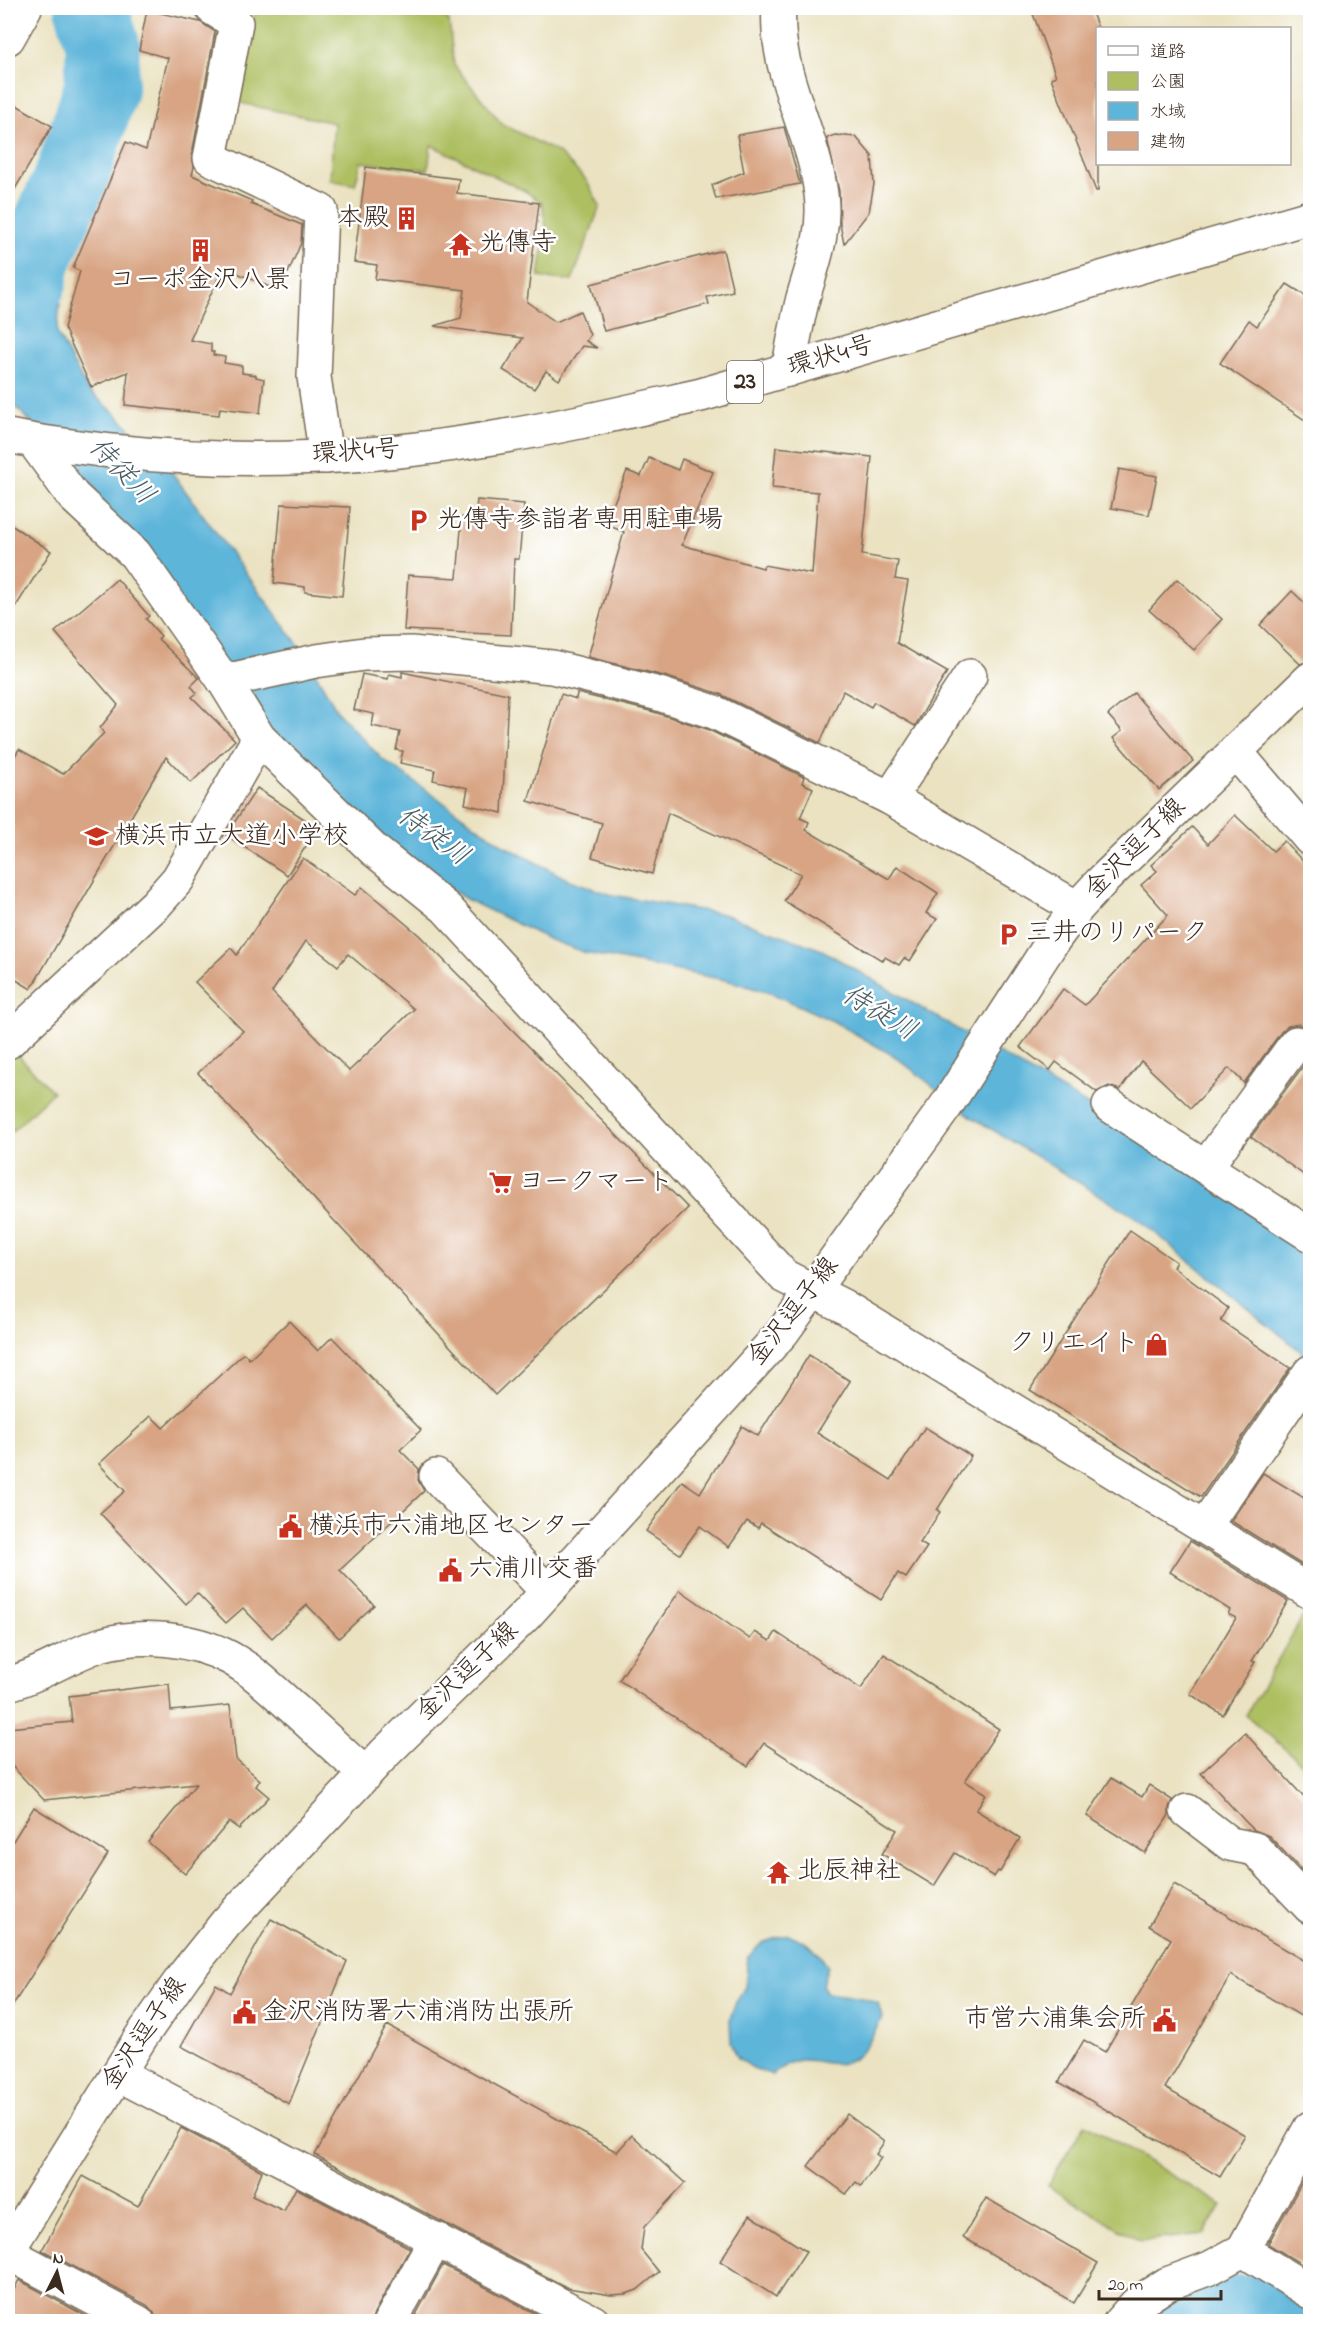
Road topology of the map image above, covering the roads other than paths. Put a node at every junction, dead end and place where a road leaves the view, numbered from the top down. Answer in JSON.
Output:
{"nodes":[{"id":1,"x":212,"y":8,"type":"edge"},
{"id":2,"x":779,"y":8,"type":"edge"},
{"id":3,"x":1311,"y":217,"type":"edge"},
{"id":4,"x":789,"y":370,"type":"junction"},
{"id":5,"x":27,"y":440,"type":"edge"},
{"id":6,"x":326,"y":457,"type":"junction"},
{"id":7,"x":970,"y":676,"type":"dead end"},
{"id":8,"x":1311,"y":679,"type":"edge"},
{"id":9,"x":229,"y":680,"type":"junction"},
{"id":10,"x":259,"y":738,"type":"junction"},
{"id":11,"x":1236,"y":752,"type":"junction"},
{"id":12,"x":890,"y":798,"type":"junction"},
{"id":13,"x":1311,"y":839,"type":"edge"},
{"id":14,"x":1077,"y":908,"type":"junction"},
{"id":15,"x":8,"y":1042,"type":"edge"},
{"id":16,"x":1296,"y":1043,"type":"dead end"},
{"id":17,"x":1109,"y":1105,"type":"dead end"},
{"id":18,"x":1206,"y":1167,"type":"junction"},
{"id":19,"x":1311,"y":1235,"type":"edge"},
{"id":20,"x":813,"y":1291,"type":"junction"},
{"id":21,"x":1311,"y":1372,"type":"edge"},
{"id":22,"x":436,"y":1476,"type":"dead end"},
{"id":23,"x":1204,"y":1527,"type":"junction"},
{"id":24,"x":547,"y":1591,"type":"junction"},
{"id":25,"x":1311,"y":1592,"type":"edge"},
{"id":26,"x":8,"y":1684,"type":"edge"},
{"id":27,"x":365,"y":1774,"type":"junction"},
{"id":28,"x":1187,"y":1811,"type":"dead end"},
{"id":29,"x":1311,"y":1907,"type":"edge"},
{"id":30,"x":118,"y":2074,"type":"junction"},
{"id":31,"x":1311,"y":2128,"type":"edge"},
{"id":32,"x":436,"y":2239,"type":"junction"},
{"id":33,"x":1243,"y":2250,"type":"junction"},
{"id":34,"x":8,"y":2252,"type":"edge"},
{"id":35,"x":1311,"y":2292,"type":"edge"},
{"id":36,"x":138,"y":2322,"type":"edge"},
{"id":37,"x":390,"y":2322,"type":"edge"},
{"id":38,"x":593,"y":2322,"type":"edge"},
{"id":39,"x":1120,"y":2322,"type":"edge"}],
"edges":[{"from":1,"to":6,"type":"street"},
{"from":2,"to":4,"type":"street"},
{"from":3,"to":4,"type":"street","name":"環状4号","number":"23"},
{"from":4,"to":6,"type":"street","name":"環状4号","number":"23"},
{"from":5,"to":6,"type":"street","name":"環状4号","number":"23"},
{"from":5,"to":9,"type":"street"},
{"from":7,"to":12,"type":"street"},
{"from":8,"to":11,"type":"street","name":"金沢逗子線"},
{"from":9,"to":10,"type":"street"},
{"from":9,"to":12,"type":"street"},
{"from":10,"to":15,"type":"street"},
{"from":10,"to":20,"type":"street"},
{"from":11,"to":13,"type":"street"},
{"from":11,"to":14,"type":"street","name":"金沢逗子線"},
{"from":12,"to":14,"type":"street"},
{"from":14,"to":20,"type":"street","name":"金沢逗子線"},
{"from":16,"to":18,"type":"street"},
{"from":17,"to":18,"type":"street"},
{"from":18,"to":19,"type":"street"},
{"from":20,"to":23,"type":"street"},
{"from":20,"to":24,"type":"street","name":"金沢逗子線"},
{"from":21,"to":23,"type":"street"},
{"from":22,"to":24,"type":"street"},
{"from":23,"to":25,"type":"street"},
{"from":24,"to":27,"type":"street","name":"金沢逗子線"},
{"from":26,"to":27,"type":"street"},
{"from":27,"to":30,"type":"street","name":"金沢逗子線"},
{"from":28,"to":29,"type":"street"},
{"from":30,"to":32,"type":"street"},
{"from":30,"to":34,"type":"street","name":"金沢逗子線"},
{"from":31,"to":33,"type":"street"},
{"from":32,"to":37,"type":"street"},
{"from":32,"to":38,"type":"street"},
{"from":33,"to":35,"type":"street"},
{"from":33,"to":39,"type":"street"},
{"from":34,"to":36,"type":"street"}]}
